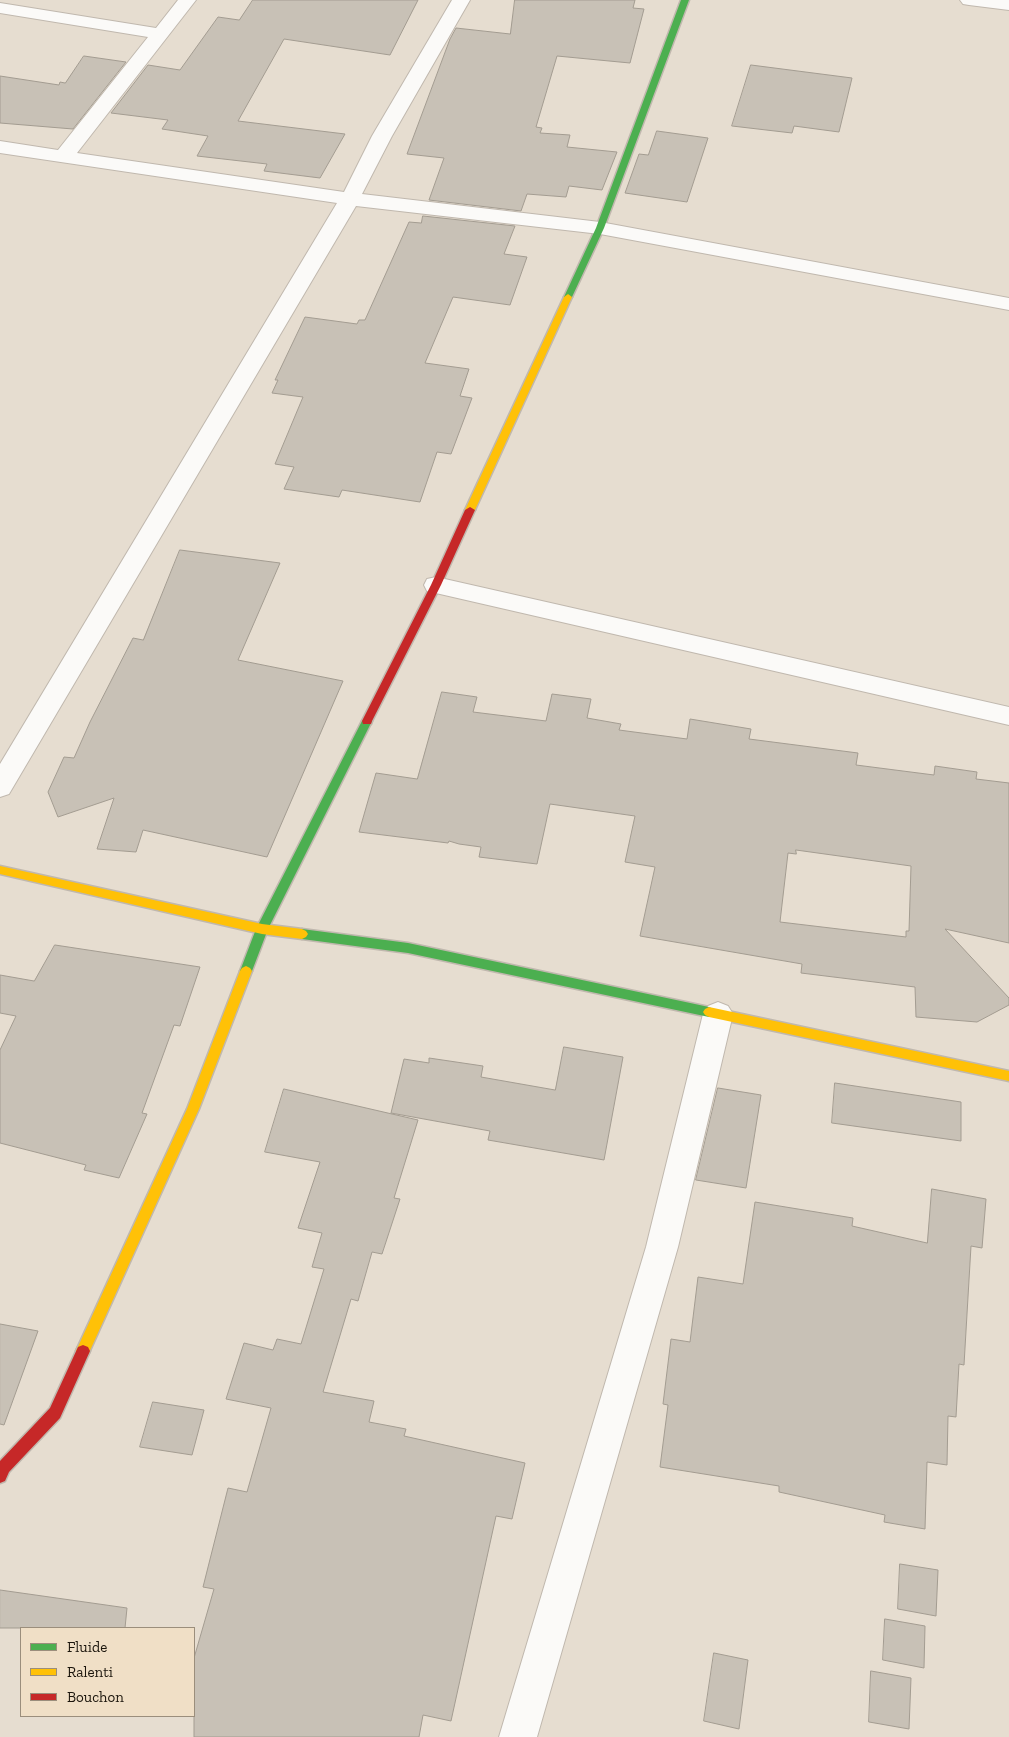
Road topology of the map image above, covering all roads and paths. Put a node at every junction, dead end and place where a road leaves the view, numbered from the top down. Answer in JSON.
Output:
{"nodes":[{"id":1,"x":187,"y":0,"type":"edge"},
{"id":2,"x":461,"y":0,"type":"edge"},
{"id":3,"x":685,"y":0,"type":"edge"},
{"id":4,"x":969,"y":0,"type":"edge"},
{"id":5,"x":1009,"y":5,"type":"edge"},
{"id":6,"x":0,"y":8,"type":"edge"},
{"id":7,"x":160,"y":34,"type":"junction"},
{"id":8,"x":0,"y":147,"type":"edge"},
{"id":9,"x":63,"y":158,"type":"junction"},
{"id":10,"x":350,"y":199,"type":"junction"},
{"id":11,"x":600,"y":228,"type":"junction"},
{"id":12,"x":1009,"y":304,"type":"edge"},
{"id":13,"x":436,"y":585,"type":"junction"},
{"id":14,"x":1009,"y":716,"type":"edge"},
{"id":15,"x":0,"y":787,"type":"edge"},
{"id":16,"x":0,"y":870,"type":"edge"},
{"id":17,"x":262,"y":929,"type":"junction"},
{"id":18,"x":718,"y":1014,"type":"junction"},
{"id":19,"x":1009,"y":1076,"type":"edge"},
{"id":20,"x":0,"y":1476,"type":"edge"},
{"id":21,"x":518,"y":1737,"type":"edge"}],
"edges":[{"from":1,"to":7,"type":"street"},
{"from":2,"to":10,"type":"street"},
{"from":3,"to":11,"type":"street"},
{"from":4,"to":5,"type":"street"},
{"from":6,"to":7,"type":"street"},
{"from":7,"to":9,"type":"street"},
{"from":8,"to":9,"type":"street"},
{"from":9,"to":10,"type":"street"},
{"from":10,"to":11,"type":"street"},
{"from":10,"to":15,"type":"street"},
{"from":11,"to":12,"type":"street"},
{"from":11,"to":13,"type":"street"},
{"from":13,"to":14,"type":"street"},
{"from":13,"to":17,"type":"street"},
{"from":16,"to":17,"type":"street"},
{"from":17,"to":18,"type":"street"},
{"from":17,"to":20,"type":"street"},
{"from":18,"to":19,"type":"street"},
{"from":18,"to":21,"type":"street"}]}
